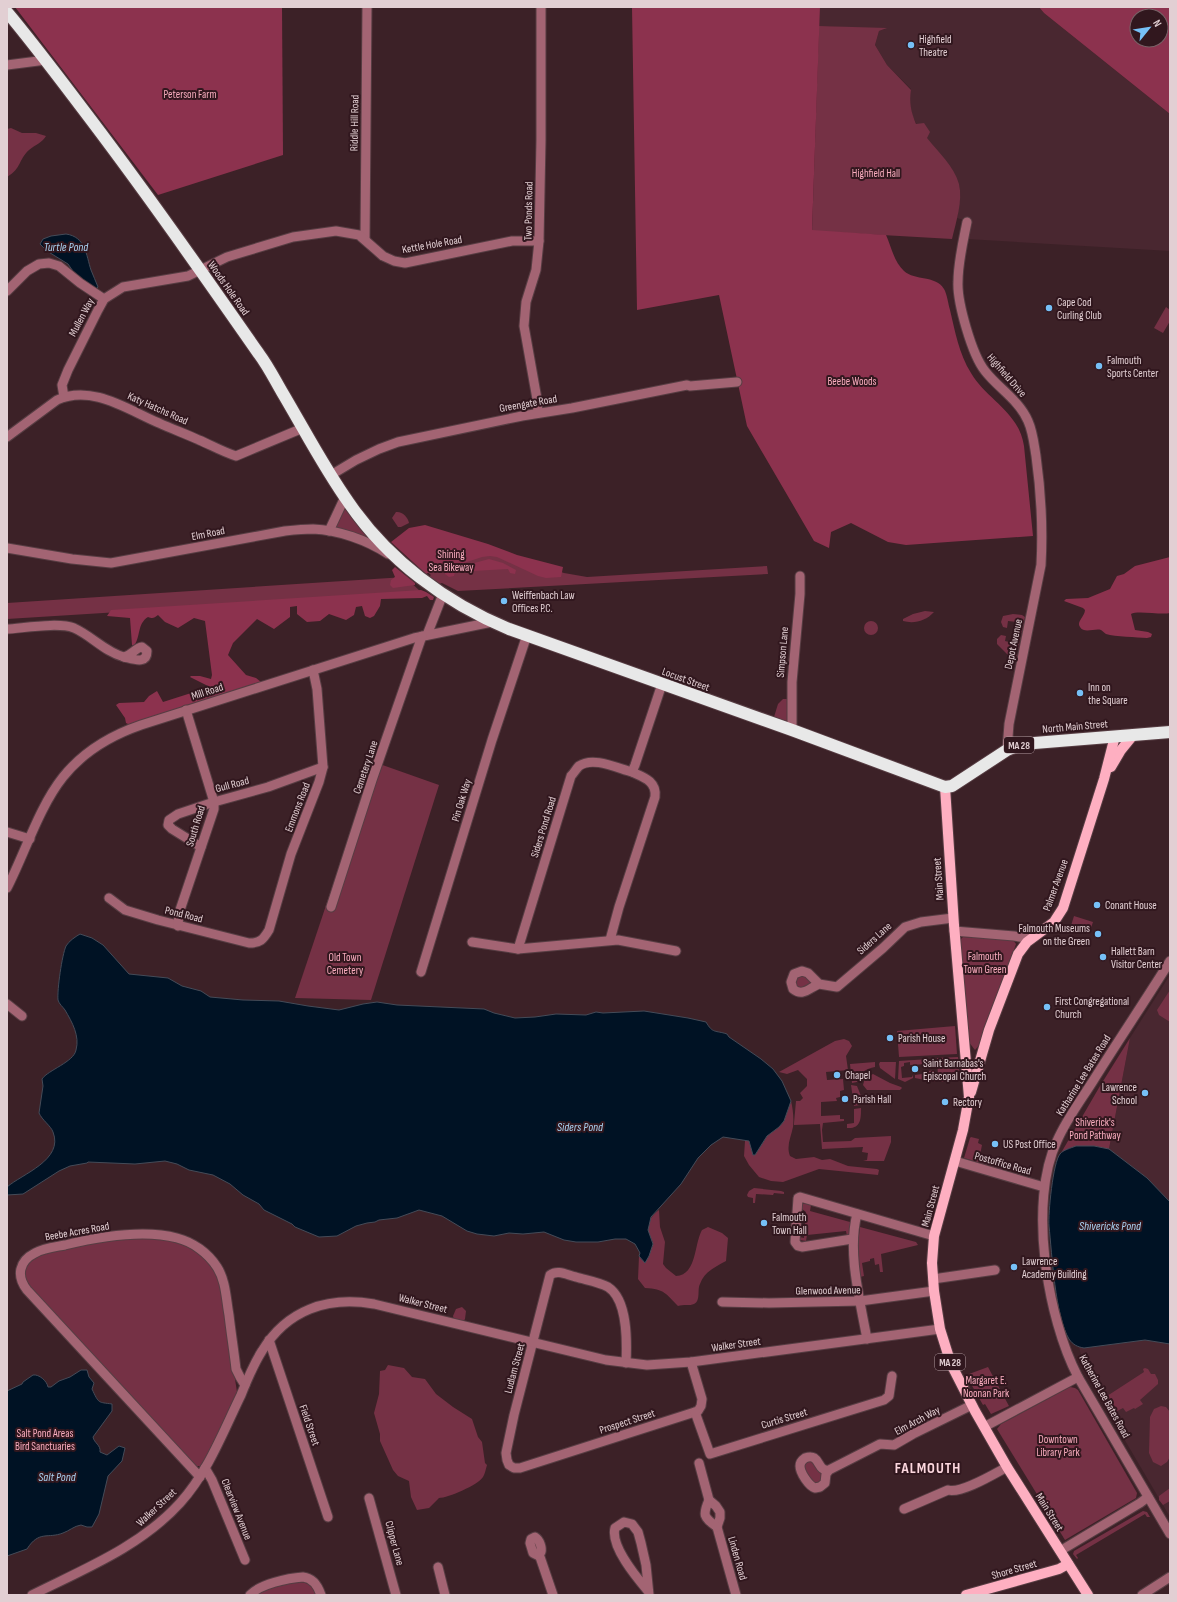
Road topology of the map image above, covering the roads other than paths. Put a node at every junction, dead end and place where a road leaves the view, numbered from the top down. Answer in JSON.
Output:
{"nodes":[{"id":1,"x":367,"y":7,"type":"edge"},
{"id":2,"x":541,"y":7,"type":"edge"},
{"id":3,"x":7,"y":12,"type":"edge"},
{"id":4,"x":46,"y":60,"type":"junction"},
{"id":5,"x":7,"y":64,"type":"edge"},
{"id":6,"x":967,"y":222,"type":"dead end"},
{"id":7,"x":365,"y":239,"type":"junction"},
{"id":8,"x":539,"y":241,"type":"junction"},
{"id":9,"x":201,"y":271,"type":"junction"},
{"id":10,"x":7,"y":276,"type":"edge"},
{"id":11,"x":16,"y":281,"type":"junction"},
{"id":12,"x":7,"y":291,"type":"edge"},
{"id":13,"x":104,"y":299,"type":"junction"},
{"id":14,"x":737,"y":382,"type":"dead end"},
{"id":15,"x":64,"y":397,"type":"junction"},
{"id":16,"x":538,"y":413,"type":"junction"},
{"id":17,"x":303,"y":428,"type":"junction"},
{"id":18,"x":7,"y":437,"type":"edge"},
{"id":19,"x":331,"y":475,"type":"junction"},
{"id":20,"x":345,"y":497,"type":"junction"},
{"id":21,"x":329,"y":531,"type":"junction"},
{"id":22,"x":1042,"y":543,"type":"joint"},
{"id":23,"x":7,"y":548,"type":"edge"},
{"id":24,"x":406,"y":566,"type":"junction"},
{"id":25,"x":800,"y":576,"type":"dead end"},
{"id":26,"x":425,"y":581,"type":"joint"},
{"id":27,"x":444,"y":594,"type":"junction"},
{"id":28,"x":492,"y":622,"type":"junction"},
{"id":29,"x":7,"y":629,"type":"edge"},
{"id":30,"x":425,"y":635,"type":"junction"},
{"id":31,"x":526,"y":635,"type":"junction"},
{"id":32,"x":124,"y":657,"type":"dead end"},
{"id":33,"x":313,"y":670,"type":"junction"},
{"id":34,"x":662,"y":684,"type":"junction"},
{"id":35,"x":186,"y":710,"type":"junction"},
{"id":36,"x":792,"y":730,"type":"junction"},
{"id":37,"x":1170,"y":732,"type":"edge"},
{"id":38,"x":1134,"y":734,"type":"junction"},
{"id":39,"x":1115,"y":736,"type":"junction"},
{"id":40,"x":1007,"y":750,"type":"junction"},
{"id":41,"x":323,"y":767,"type":"junction"},
{"id":42,"x":632,"y":772,"type":"junction"},
{"id":43,"x":1104,"y":779,"type":"junction"},
{"id":44,"x":945,"y":787,"type":"junction"},
{"id":45,"x":214,"y":802,"type":"junction"},
{"id":46,"x":7,"y":832,"type":"edge"},
{"id":47,"x":30,"y":839,"type":"junction"},
{"id":48,"x":201,"y":847,"type":"junction"},
{"id":49,"x":7,"y":888,"type":"edge"},
{"id":50,"x":109,"y":898,"type":"dead end"},
{"id":51,"x":331,"y":907,"type":"dead end"},
{"id":52,"x":953,"y":918,"type":"junction"},
{"id":53,"x":178,"y":926,"type":"junction"},
{"id":54,"x":954,"y":931,"type":"junction"},
{"id":55,"x":1031,"y":939,"type":"junction"},
{"id":56,"x":610,"y":940,"type":"junction"},
{"id":57,"x":472,"y":942,"type":"dead end"},
{"id":58,"x":257,"y":943,"type":"joint"},
{"id":59,"x":518,"y":949,"type":"junction"},
{"id":60,"x":676,"y":951,"type":"dead end"},
{"id":61,"x":1170,"y":961,"type":"edge"},
{"id":62,"x":421,"y":972,"type":"dead end"},
{"id":63,"x":819,"y":984,"type":"dead end"},
{"id":64,"x":7,"y":1004,"type":"edge"},
{"id":65,"x":22,"y":1016,"type":"dead end"},
{"id":66,"x":986,"y":1043,"type":"junction"},
{"id":67,"x":966,"y":1064,"type":"junction"},
{"id":68,"x":969,"y":1097,"type":"junction"},
{"id":69,"x":955,"y":1161,"type":"junction"},
{"id":70,"x":1044,"y":1187,"type":"junction"},
{"id":71,"x":857,"y":1214,"type":"junction"},
{"id":72,"x":934,"y":1236,"type":"junction"},
{"id":73,"x":852,"y":1239,"type":"junction"},
{"id":74,"x":995,"y":1270,"type":"dead end"},
{"id":75,"x":933,"y":1279,"type":"junction"},
{"id":76,"x":934,"y":1291,"type":"junction"},
{"id":77,"x":860,"y":1301,"type":"junction"},
{"id":78,"x":722,"y":1302,"type":"dead end"},
{"id":79,"x":940,"y":1329,"type":"junction"},
{"id":80,"x":867,"y":1339,"type":"junction"},
{"id":81,"x":269,"y":1340,"type":"junction"},
{"id":82,"x":533,"y":1343,"type":"junction"},
{"id":83,"x":692,"y":1362,"type":"junction"},
{"id":84,"x":626,"y":1363,"type":"junction"},
{"id":85,"x":892,"y":1376,"type":"dead end"},
{"id":86,"x":1078,"y":1377,"type":"junction"},
{"id":87,"x":245,"y":1385,"type":"junction"},
{"id":88,"x":972,"y":1405,"type":"junction"},
{"id":89,"x":695,"y":1412,"type":"junction"},
{"id":90,"x":984,"y":1427,"type":"junction"},
{"id":91,"x":699,"y":1463,"type":"dead end"},
{"id":92,"x":1007,"y":1467,"type":"junction"},
{"id":93,"x":205,"y":1468,"type":"junction"},
{"id":94,"x":514,"y":1468,"type":"joint"},
{"id":95,"x":830,"y":1470,"type":"dead end"},
{"id":96,"x":200,"y":1477,"type":"junction"},
{"id":97,"x":1148,"y":1497,"type":"junction"},
{"id":98,"x":369,"y":1498,"type":"dead end"},
{"id":99,"x":709,"y":1500,"type":"junction"},
{"id":100,"x":904,"y":1509,"type":"dead end"},
{"id":101,"x":328,"y":1517,"type":"dead end"},
{"id":102,"x":717,"y":1527,"type":"junction"},
{"id":103,"x":1170,"y":1534,"type":"edge"},
{"id":104,"x":1060,"y":1551,"type":"junction"},
{"id":105,"x":539,"y":1554,"type":"dead end"},
{"id":106,"x":245,"y":1560,"type":"dead end"},
{"id":107,"x":1068,"y":1564,"type":"junction"},
{"id":108,"x":438,"y":1566,"type":"dead end"},
{"id":109,"x":1170,"y":1577,"type":"edge"},
{"id":110,"x":648,"y":1593,"type":"edge"},
{"id":111,"x":32,"y":1595,"type":"edge"},
{"id":112,"x":250,"y":1595,"type":"edge"},
{"id":113,"x":321,"y":1595,"type":"edge"},
{"id":114,"x":396,"y":1595,"type":"edge"},
{"id":115,"x":445,"y":1595,"type":"edge"},
{"id":116,"x":553,"y":1595,"type":"edge"},
{"id":117,"x":736,"y":1595,"type":"edge"},
{"id":118,"x":966,"y":1595,"type":"edge"},
{"id":119,"x":1088,"y":1595,"type":"edge"},
{"id":120,"x":1142,"y":1595,"type":"edge"}],
"edges":[{"from":1,"to":7,"type":"street","name":"Riddle Hill Road"},
{"from":2,"to":8,"type":"street","name":"Two Ponds Road"},
{"from":3,"to":4,"type":"highway","name":"Woods Hole Road"},
{"from":4,"to":5,"type":"street"},
{"from":4,"to":9,"type":"highway","name":"Woods Hole Road"},
{"from":6,"to":22,"type":"street","name":"Highfield Drive"},
{"from":7,"to":8,"type":"street","name":"Kettle Hole Road"},
{"from":7,"to":9,"type":"street","name":"Kettle Hole Road"},
{"from":8,"to":16,"type":"street","name":"Two Ponds Road"},
{"from":9,"to":13,"type":"street","name":"Mullen Way"},
{"from":9,"to":17,"type":"highway","name":"Woods Hole Road"},
{"from":10,"to":11,"type":"street"},
{"from":11,"to":12,"type":"street"},
{"from":11,"to":13,"type":"street"},
{"from":13,"to":15,"type":"street","name":"Mullen Way"},
{"from":14,"to":16,"type":"street","name":"Greengate Road"},
{"from":15,"to":17,"type":"street","name":"Katy Hatchs Road"},
{"from":15,"to":18,"type":"street","name":"Katy Hatchs Road"},
{"from":16,"to":19,"type":"street","name":"Greengate Road"},
{"from":17,"to":19,"type":"highway","name":"Woods Hole Road"},
{"from":19,"to":20,"type":"highway","name":"Woods Hole Road"},
{"from":20,"to":21,"type":"street"},
{"from":20,"to":24,"type":"highway","name":"Woods Hole Road"},
{"from":21,"to":23,"type":"street","name":"Elm Road"},
{"from":21,"to":24,"type":"street","name":"Elm Road"},
{"from":22,"to":40,"type":"street","name":"Depot Avenue"},
{"from":24,"to":26,"type":"highway","name":"Woods Hole Road"},
{"from":25,"to":36,"type":"street","name":"Simpson Lane"},
{"from":26,"to":27,"type":"highway","name":"Locust Street"},
{"from":27,"to":28,"type":"highway","name":"Locust Street"},
{"from":27,"to":30,"type":"street","name":"Cemetery Lane"},
{"from":28,"to":30,"type":"street","name":"Mill Road"},
{"from":28,"to":31,"type":"highway","name":"Locust Street"},
{"from":29,"to":32,"type":"street"},
{"from":30,"to":33,"type":"street","name":"Mill Road"},
{"from":30,"to":51,"type":"street","name":"Cemetery Lane"},
{"from":31,"to":34,"type":"highway","name":"Locust Street"},
{"from":31,"to":62,"type":"street","name":"Pin Oak Way"},
{"from":33,"to":35,"type":"street","name":"Mill Road"},
{"from":33,"to":41,"type":"street","name":"Emmons Road"},
{"from":34,"to":36,"type":"highway","name":"Locust Street"},
{"from":34,"to":42,"type":"street"},
{"from":35,"to":45,"type":"street","name":"South Road"},
{"from":35,"to":47,"type":"street","name":"Mill Road"},
{"from":36,"to":44,"type":"highway","name":"Locust Street"},
{"from":37,"to":38,"type":"highway","name":"North Main Street","number":"MA 28"},
{"from":38,"to":39,"type":"highway","name":"North Main Street","number":"MA 28"},
{"from":38,"to":43,"type":"main road","name":"Palmer Avenue","number":"MA 28"},
{"from":39,"to":40,"type":"highway","name":"North Main Street","number":"MA 28"},
{"from":39,"to":43,"type":"main road","name":"Palmer Avenue","number":"MA 28"},
{"from":40,"to":44,"type":"highway","name":"North Main Street","number":"MA 28"},
{"from":41,"to":45,"type":"street","name":"Gull Road"},
{"from":41,"to":58,"type":"street","name":"Emmons Road"},
{"from":42,"to":56,"type":"street","name":"Siders Pond Road"},
{"from":42,"to":59,"type":"street","name":"Siders Pond Road"},
{"from":43,"to":55,"type":"main road","name":"Palmer Avenue","number":"MA 28"},
{"from":44,"to":52,"type":"main road","name":"Main Street","number":"MA 28"},
{"from":45,"to":48,"type":"street","name":"South Road"},
{"from":45,"to":48,"type":"street","name":"Gull Road"},
{"from":46,"to":47,"type":"street"},
{"from":47,"to":49,"type":"street","name":"Mill Road"},
{"from":48,"to":53,"type":"street","name":"South Road"},
{"from":50,"to":53,"type":"street","name":"Pond Road"},
{"from":52,"to":54,"type":"main road","name":"Main Street","number":"MA 28"},
{"from":52,"to":63,"type":"street","name":"Siders Lane"},
{"from":53,"to":58,"type":"street","name":"Pond Road"},
{"from":54,"to":55,"type":"street"},
{"from":54,"to":67,"type":"main road","name":"Main Street","number":"MA 28"},
{"from":55,"to":66,"type":"main road","name":"Palmer Avenue","number":"MA 28"},
{"from":56,"to":59,"type":"street"},
{"from":56,"to":60,"type":"street"},
{"from":57,"to":59,"type":"street"},
{"from":61,"to":70,"type":"street","name":"Katharine Lee Bates Road"},
{"from":64,"to":65,"type":"street"},
{"from":66,"to":67,"type":"main road"},
{"from":66,"to":68,"type":"main road","name":"Palmer Avenue","number":"MA 28"},
{"from":67,"to":68,"type":"main road","name":"Main Street","number":"MA 28"},
{"from":68,"to":69,"type":"main road","name":"Main Street","number":"MA 28"},
{"from":69,"to":70,"type":"street","name":"Postoffice Road"},
{"from":69,"to":72,"type":"main road","name":"Main Street","number":"MA 28"},
{"from":70,"to":86,"type":"street","name":"Katherine Lee Bates Road"},
{"from":71,"to":72,"type":"street"},
{"from":71,"to":73,"type":"street"},
{"from":71,"to":73,"type":"street"},
{"from":72,"to":75,"type":"main road","name":"Main Street","number":"MA 28"},
{"from":73,"to":77,"type":"street"},
{"from":74,"to":75,"type":"street"},
{"from":75,"to":76,"type":"main road","name":"Main Street","number":"MA 28"},
{"from":76,"to":77,"type":"street","name":"Glenwood Avenue"},
{"from":76,"to":79,"type":"main road","name":"Main Street","number":"MA 28"},
{"from":77,"to":78,"type":"street","name":"Glenwood Avenue"},
{"from":77,"to":80,"type":"street"},
{"from":79,"to":80,"type":"street","name":"Walker Street"},
{"from":79,"to":88,"type":"main road","name":"Main Street","number":"MA 28"},
{"from":80,"to":83,"type":"street","name":"Walker Street"},
{"from":81,"to":82,"type":"street","name":"Walker Street"},
{"from":81,"to":87,"type":"street","name":"Walker Street"},
{"from":81,"to":101,"type":"street","name":"Field Street"},
{"from":82,"to":84,"type":"street","name":"Walker Street"},
{"from":82,"to":84,"type":"street","name":"Ludlam Street"},
{"from":82,"to":94,"type":"street","name":"Ludlam Street"},
{"from":83,"to":84,"type":"street","name":"Walker Street"},
{"from":83,"to":89,"type":"street"},
{"from":85,"to":89,"type":"street","name":"Curtis Street"},
{"from":86,"to":90,"type":"street"},
{"from":86,"to":97,"type":"street","name":"Katherine Lee Bates Road"},
{"from":87,"to":93,"type":"street","name":"Walker Street"},
{"from":87,"to":96,"type":"street","name":"Beebe Acres Road"},
{"from":88,"to":90,"type":"main road","name":"Main Street","number":"MA 28"},
{"from":88,"to":95,"type":"street","name":"Elm Arch Way"},
{"from":89,"to":94,"type":"street","name":"Prospect Street"},
{"from":90,"to":92,"type":"main road","name":"Main Street","number":"MA 28"},
{"from":91,"to":99,"type":"street","name":"Linden Road"},
{"from":92,"to":100,"type":"street"},
{"from":92,"to":104,"type":"main road","name":"Main Street","number":"MA 28"},
{"from":93,"to":96,"type":"street","name":"Walker Street"},
{"from":93,"to":106,"type":"street","name":"Clearview Avenue"},
{"from":96,"to":111,"type":"street","name":"Walker Street"},
{"from":97,"to":103,"type":"street","name":"Katherine Lee Bates Road"},
{"from":97,"to":104,"type":"street"},
{"from":98,"to":114,"type":"street","name":"Clipper Lane"},
{"from":99,"to":102,"type":"street","name":"Linden Road"},
{"from":99,"to":102,"type":"street","name":"Linden Road"},
{"from":102,"to":117,"type":"street","name":"Linden Road"},
{"from":104,"to":107,"type":"main road","name":"Main Street","number":"MA 28"},
{"from":105,"to":116,"type":"street"},
{"from":107,"to":118,"type":"main road","name":"Shore Street"},
{"from":107,"to":119,"type":"main road","name":"Main Street","number":"MA 28"},
{"from":108,"to":115,"type":"street"},
{"from":109,"to":120,"type":"street"},
{"from":110,"to":110,"type":"street"},
{"from":112,"to":113,"type":"street"}]}
